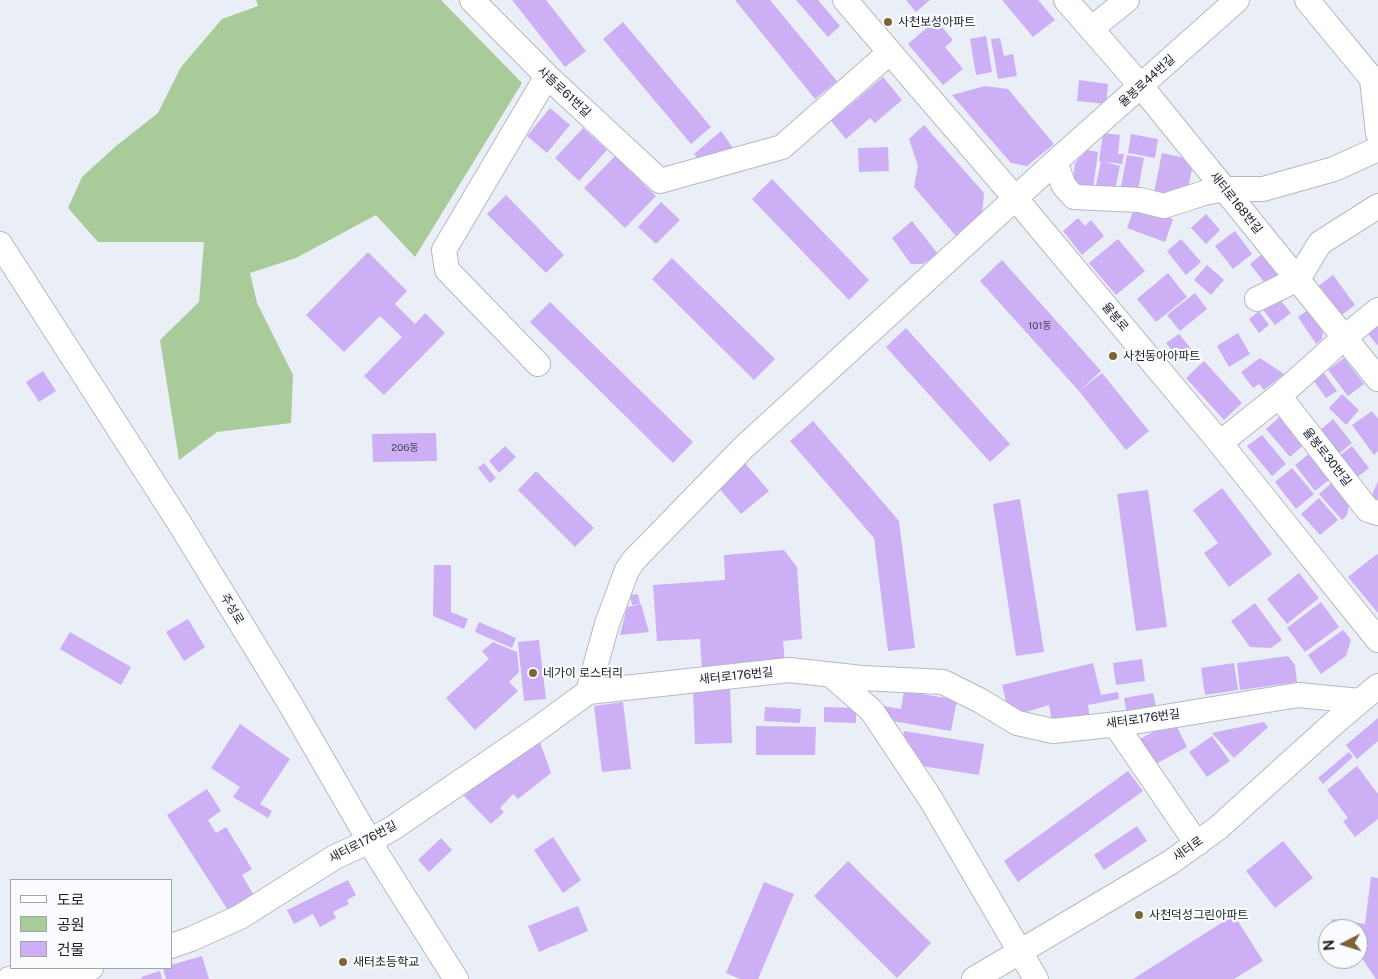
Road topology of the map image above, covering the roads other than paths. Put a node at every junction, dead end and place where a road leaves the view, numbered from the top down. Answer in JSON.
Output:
{"nodes":[{"id":1,"x":472,"y":0,"type":"edge"},
{"id":2,"x":845,"y":0,"type":"edge"},
{"id":3,"x":1066,"y":0,"type":"edge"},
{"id":4,"x":1127,"y":0,"type":"edge"},
{"id":5,"x":1238,"y":0,"type":"edge"},
{"id":6,"x":1307,"y":0,"type":"edge"},
{"id":7,"x":1092,"y":29,"type":"junction"},
{"id":8,"x":889,"y":53,"type":"junction"},
{"id":9,"x":547,"y":76,"type":"junction"},
{"id":10,"x":1375,"y":83,"type":"edge"},
{"id":11,"x":1141,"y":86,"type":"junction"},
{"id":12,"x":1378,"y":133,"type":"edge"},
{"id":13,"x":1378,"y":149,"type":"edge"},
{"id":14,"x":1056,"y":162,"type":"junction"},
{"id":15,"x":1225,"y":190,"type":"junction"},
{"id":16,"x":1016,"y":199,"type":"junction"},
{"id":17,"x":1378,"y":206,"type":"edge"},
{"id":18,"x":0,"y":244,"type":"edge"},
{"id":19,"x":1298,"y":279,"type":"junction"},
{"id":20,"x":1257,"y":298,"type":"dead end"},
{"id":21,"x":1378,"y":310,"type":"edge"},
{"id":22,"x":1345,"y":336,"type":"junction"},
{"id":23,"x":538,"y":364,"type":"dead end"},
{"id":24,"x":1378,"y":379,"type":"edge"},
{"id":25,"x":1279,"y":396,"type":"junction"},
{"id":26,"x":1220,"y":443,"type":"junction"},
{"id":27,"x":1378,"y":513,"type":"edge"},
{"id":28,"x":1378,"y":640,"type":"edge"},
{"id":29,"x":832,"y":675,"type":"junction"},
{"id":30,"x":1378,"y":686,"type":"edge"},
{"id":31,"x":588,"y":692,"type":"junction"},
{"id":32,"x":1360,"y":701,"type":"junction"},
{"id":33,"x":1115,"y":724,"type":"junction"},
{"id":34,"x":370,"y":841,"type":"junction"},
{"id":35,"x":1197,"y":844,"type":"junction"},
{"id":36,"x":172,"y":946,"type":"edge"},
{"id":37,"x":1019,"y":953,"type":"junction"},
{"id":38,"x":85,"y":969,"type":"edge"},
{"id":39,"x":9,"y":979,"type":"edge"},
{"id":40,"x":456,"y":979,"type":"edge"},
{"id":41,"x":974,"y":979,"type":"edge"},
{"id":42,"x":1036,"y":979,"type":"edge"}],
"edges":[{"from":1,"to":9,"type":"street","name":"사뜸로61번길"},
{"from":2,"to":8,"type":"street","name":"율봉로"},
{"from":3,"to":7,"type":"street","name":"새터로168번길"},
{"from":4,"to":7,"type":"street"},
{"from":5,"to":11,"type":"street","name":"율봉로44번길"},
{"from":6,"to":10,"type":"street"},
{"from":7,"to":11,"type":"street","name":"새터로168번길"},
{"from":8,"to":9,"type":"street","name":"사뜸로61번길"},
{"from":8,"to":16,"type":"street","name":"율봉로"},
{"from":9,"to":23,"type":"street"},
{"from":10,"to":12,"type":"street"},
{"from":11,"to":14,"type":"street","name":"율봉로44번길"},
{"from":11,"to":15,"type":"street","name":"새터로168번길"},
{"from":13,"to":15,"type":"street"},
{"from":14,"to":15,"type":"street"},
{"from":14,"to":16,"type":"street","name":"율봉로44번길"},
{"from":15,"to":19,"type":"street","name":"새터로168번길"},
{"from":16,"to":26,"type":"street","name":"율봉로"},
{"from":16,"to":31,"type":"street","name":"율봉로44번길"},
{"from":17,"to":19,"type":"street"},
{"from":18,"to":34,"type":"street","name":"주성로"},
{"from":19,"to":20,"type":"street"},
{"from":19,"to":22,"type":"street","name":"새터로168번길"},
{"from":21,"to":22,"type":"street"},
{"from":22,"to":24,"type":"street","name":"새터로168번길"},
{"from":22,"to":25,"type":"street"},
{"from":25,"to":26,"type":"street"},
{"from":25,"to":27,"type":"street","name":"율봉로30번길"},
{"from":26,"to":28,"type":"street","name":"율봉로"},
{"from":29,"to":31,"type":"street","name":"새터로176번길"},
{"from":29,"to":33,"type":"street","name":"새터로176번길"},
{"from":29,"to":37,"type":"street"},
{"from":30,"to":32,"type":"street","name":"새터로"},
{"from":31,"to":34,"type":"street","name":"새터로176번길"},
{"from":32,"to":33,"type":"street","name":"새터로176번길"},
{"from":32,"to":35,"type":"street","name":"새터로"},
{"from":33,"to":35,"type":"street"},
{"from":34,"to":36,"type":"street","name":"새터로176번길"},
{"from":34,"to":40,"type":"street","name":"주성로"},
{"from":35,"to":37,"type":"street","name":"새터로"},
{"from":37,"to":41,"type":"street","name":"새터로"},
{"from":37,"to":42,"type":"street"},
{"from":38,"to":39,"type":"street"}]}
